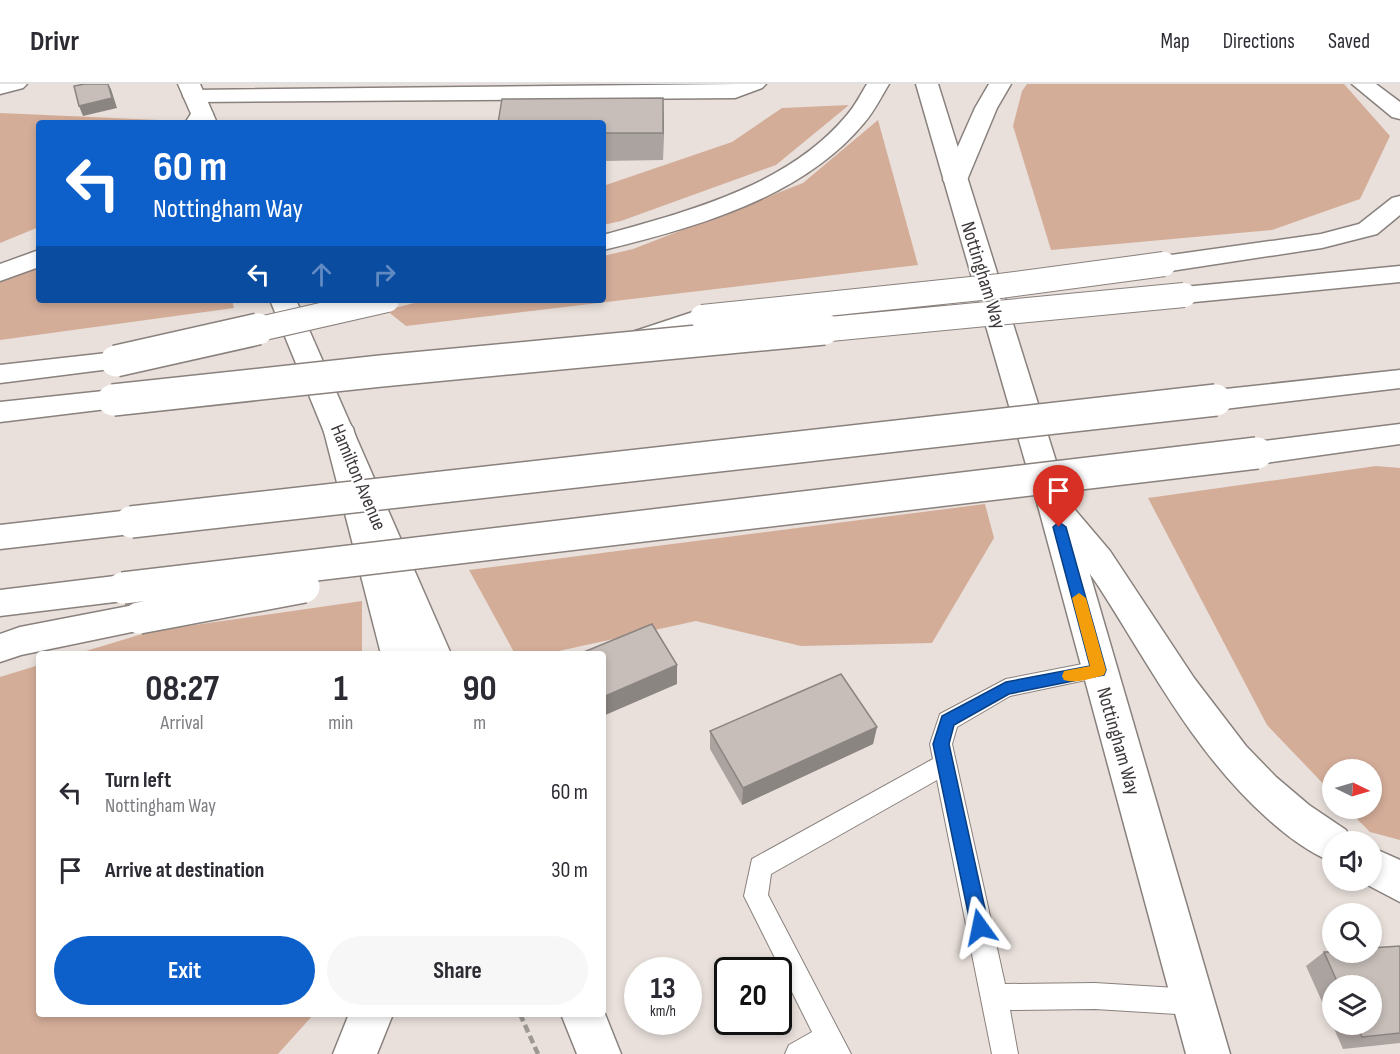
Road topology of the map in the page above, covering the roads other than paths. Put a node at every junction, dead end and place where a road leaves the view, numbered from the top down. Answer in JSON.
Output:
{"nodes":[{"id":1,"x":16,"y":84,"type":"edge"},
{"id":2,"x":755,"y":84,"type":"edge"},
{"id":3,"x":878,"y":84,"type":"edge"},
{"id":4,"x":927,"y":84,"type":"edge"},
{"id":5,"x":1000,"y":84,"type":"edge"},
{"id":6,"x":1363,"y":84,"type":"edge"},
{"id":7,"x":0,"y":88,"type":"edge"},
{"id":8,"x":364,"y":89,"type":"edge"},
{"id":9,"x":198,"y":108,"type":"edge"},
{"id":10,"x":1400,"y":111,"type":"edge"},
{"id":11,"x":955,"y":180,"type":"junction"},
{"id":12,"x":1400,"y":203,"type":"edge"},
{"id":13,"x":606,"y":242,"type":"edge"},
{"id":14,"x":36,"y":259,"type":"edge"},
{"id":15,"x":0,"y":273,"type":"edge"},
{"id":16,"x":1400,"y":273,"type":"edge"},
{"id":17,"x":284,"y":303,"type":"edge"},
{"id":18,"x":374,"y":303,"type":"edge"},
{"id":19,"x":602,"y":352,"type":"junction"},
{"id":20,"x":0,"y":374,"type":"edge"},
{"id":21,"x":1400,"y":379,"type":"edge"},
{"id":22,"x":0,"y":412,"type":"edge"},
{"id":23,"x":338,"y":428,"type":"junction"},
{"id":24,"x":1397,"y":435,"type":"edge"},
{"id":25,"x":1054,"y":507,"type":"junction"},
{"id":26,"x":583,"y":534,"type":"junction"},
{"id":27,"x":0,"y":537,"type":"edge"},
{"id":28,"x":0,"y":603,"type":"edge"},
{"id":29,"x":0,"y":648,"type":"edge"},
{"id":30,"x":398,"y":651,"type":"edge"},
{"id":31,"x":432,"y":651,"type":"edge"},
{"id":32,"x":1098,"y":670,"type":"junction"},
{"id":33,"x":945,"y":764,"type":"junction"},
{"id":34,"x":1322,"y":835,"type":"edge"},
{"id":35,"x":1382,"y":872,"type":"edge"},
{"id":36,"x":1400,"y":882,"type":"edge"},
{"id":37,"x":995,"y":997,"type":"junction"},
{"id":38,"x":1193,"y":1002,"type":"junction"},
{"id":39,"x":370,"y":1017,"type":"edge"},
{"id":40,"x":584,"y":1017,"type":"edge"},
{"id":41,"x":834,"y":1045,"type":"edge"},
{"id":42,"x":355,"y":1054,"type":"edge"},
{"id":43,"x":599,"y":1054,"type":"edge"},
{"id":44,"x":798,"y":1054,"type":"edge"},
{"id":45,"x":1005,"y":1054,"type":"edge"},
{"id":46,"x":1208,"y":1054,"type":"edge"}],
"edges":[{"from":1,"to":7,"type":"main road"},
{"from":2,"to":8,"type":"main road"},
{"from":3,"to":13,"type":"main road"},
{"from":4,"to":11,"type":"main road","name":"Nottingham Way"},
{"from":5,"to":11,"type":"main road"},
{"from":6,"to":10,"type":"main road"},
{"from":8,"to":9,"type":"main road"},
{"from":11,"to":25,"type":"main road","name":"Nottingham Way"},
{"from":12,"to":19,"type":"main road","bridge":true},
{"from":14,"to":15,"type":"main road"},
{"from":16,"to":19,"type":"main road","bridge":true},
{"from":17,"to":23,"type":"main road","name":"Hamilton Avenue"},
{"from":18,"to":20,"type":"main road","bridge":true},
{"from":19,"to":22,"type":"main road","bridge":true},
{"from":21,"to":27,"type":"main road","bridge":true},
{"from":23,"to":30,"type":"main road"},
{"from":23,"to":31,"type":"main road","name":"Hamilton Avenue"},
{"from":24,"to":26,"type":"main road","bridge":true},
{"from":25,"to":32,"type":"main road","name":"Nottingham Way"},
{"from":25,"to":34,"type":"main road"},
{"from":26,"to":28,"type":"main road","bridge":true},
{"from":26,"to":29,"type":"main road","bridge":true},
{"from":32,"to":33,"type":"lane"},
{"from":32,"to":38,"type":"main road","name":"Nottingham Way"},
{"from":33,"to":37,"type":"lane"},
{"from":33,"to":41,"type":"lane"},
{"from":35,"to":36,"type":"main road"},
{"from":37,"to":38,"type":"lane"},
{"from":37,"to":45,"type":"lane"},
{"from":38,"to":46,"type":"main road","name":"Nottingham Way"},
{"from":39,"to":42,"type":"main road"},
{"from":40,"to":43,"type":"main road"},
{"from":41,"to":44,"type":"lane"}]}
